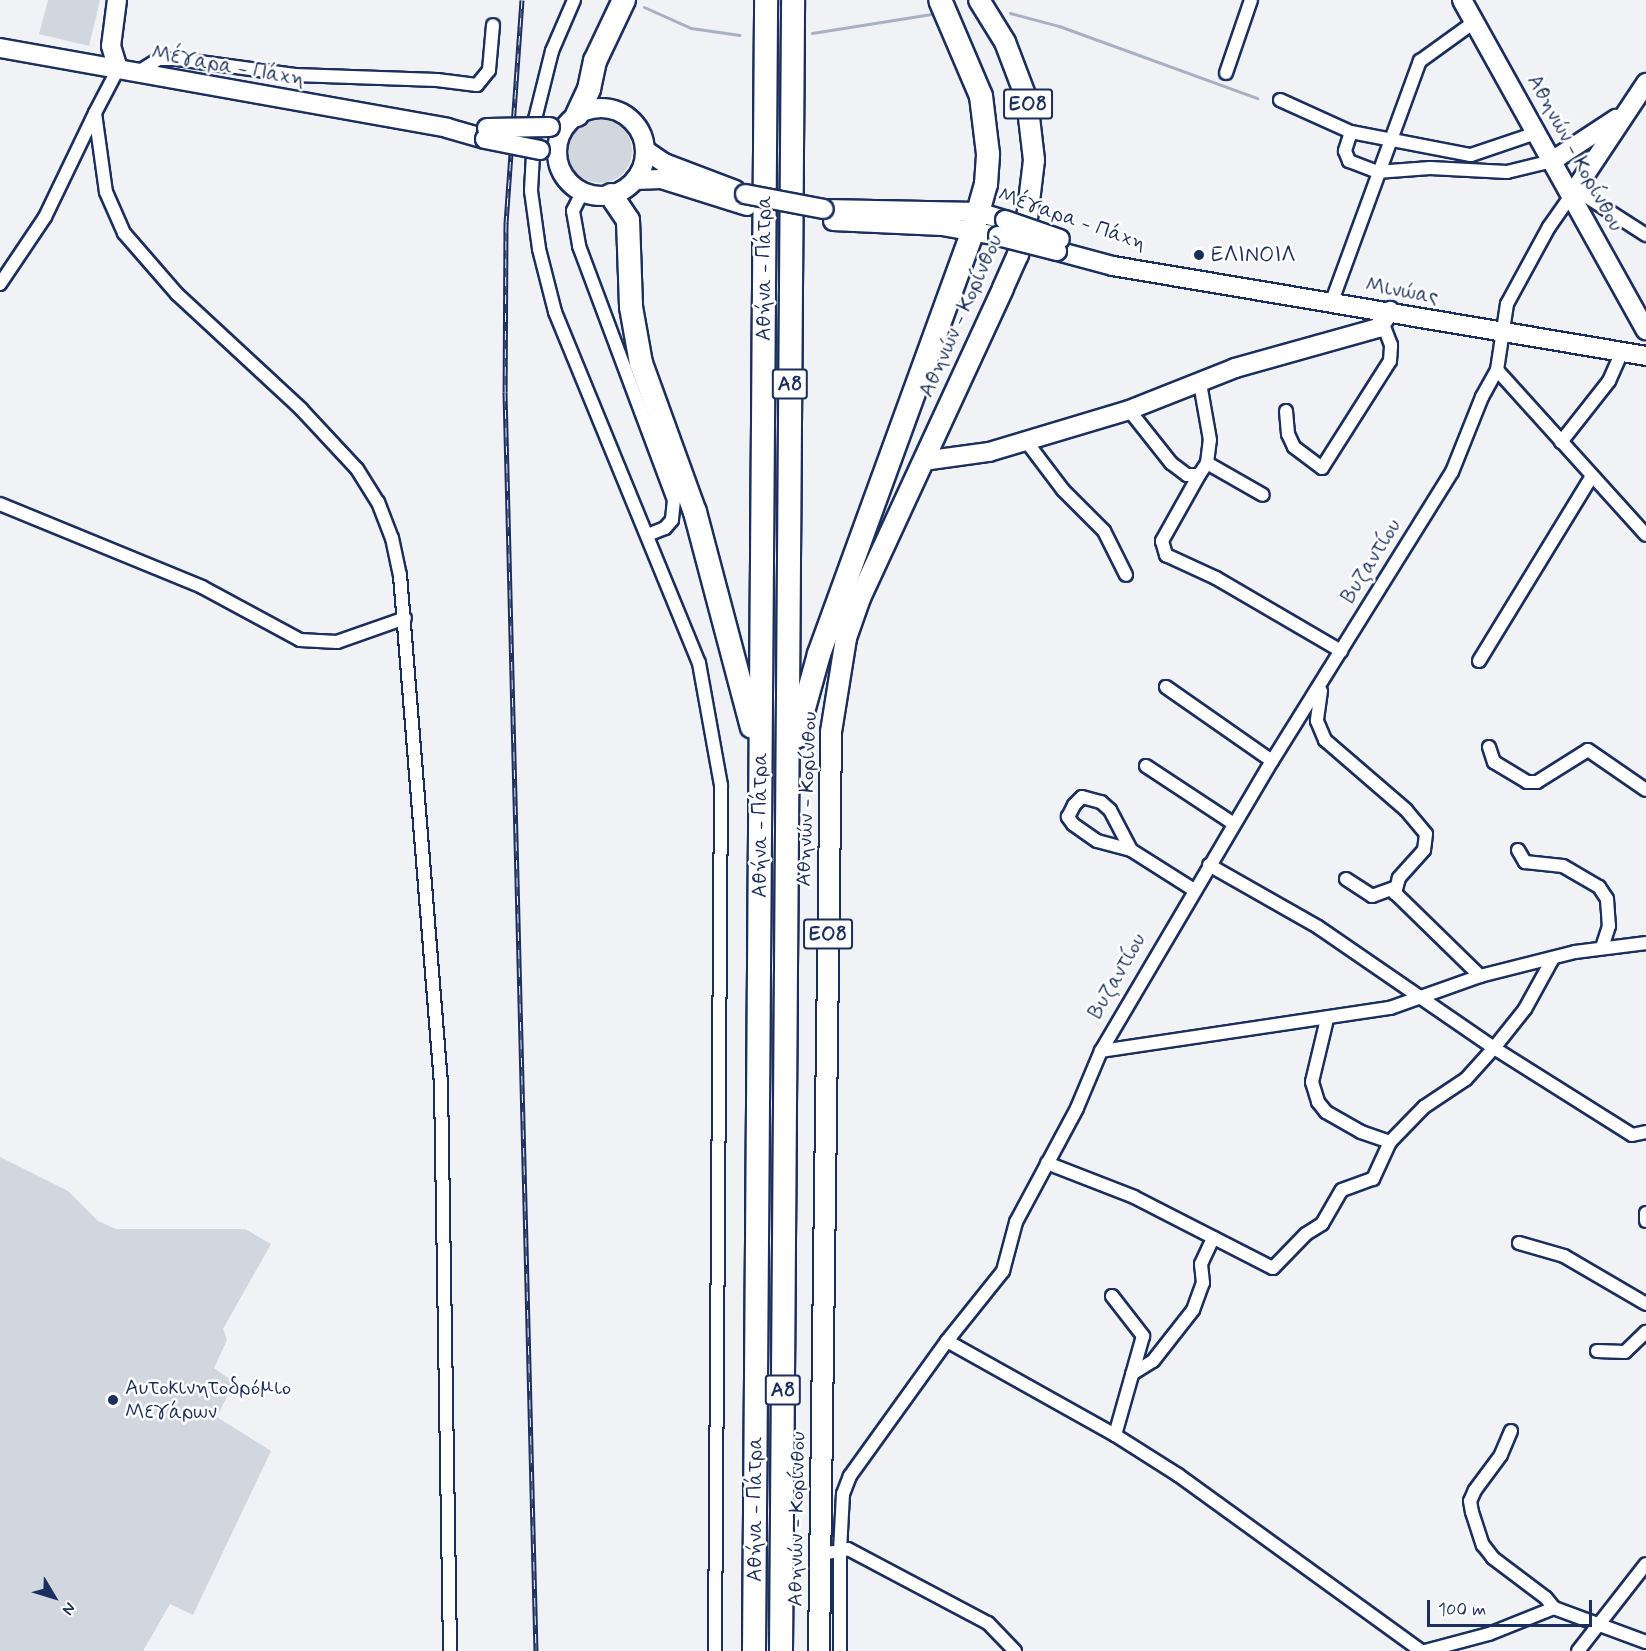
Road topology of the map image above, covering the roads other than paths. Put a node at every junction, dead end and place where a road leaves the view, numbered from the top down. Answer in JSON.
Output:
{"nodes":[{"id":1,"x":117,"y":0,"type":"edge"},
{"id":2,"x":574,"y":0,"type":"edge"},
{"id":3,"x":624,"y":0,"type":"edge"},
{"id":4,"x":766,"y":0,"type":"edge"},
{"id":5,"x":793,"y":0,"type":"edge"},
{"id":6,"x":939,"y":0,"type":"edge"},
{"id":7,"x":979,"y":0,"type":"edge"},
{"id":8,"x":1251,"y":0,"type":"edge"},
{"id":9,"x":1462,"y":0,"type":"edge"},
{"id":10,"x":1474,"y":21,"type":"junction"},
{"id":11,"x":493,"y":25,"type":"dead end"},
{"id":12,"x":0,"y":48,"type":"edge"},
{"id":13,"x":118,"y":69,"type":"junction"},
{"id":14,"x":138,"y":72,"type":"junction"},
{"id":15,"x":1226,"y":73,"type":"dead end"},
{"id":16,"x":1644,"y":88,"type":"edge"},
{"id":17,"x":1280,"y":100,"type":"dead end"},
{"id":18,"x":1629,"y":108,"type":"junction"},
{"id":19,"x":95,"y":113,"type":"junction"},
{"id":20,"x":574,"y":118,"type":"junction"},
{"id":21,"x":1351,"y":132,"type":"junction"},
{"id":22,"x":1536,"y":133,"type":"junction"},
{"id":23,"x":486,"y":134,"type":"junction"},
{"id":24,"x":1389,"y":140,"type":"junction"},
{"id":25,"x":645,"y":150,"type":"junction"},
{"id":26,"x":557,"y":160,"type":"junction"},
{"id":27,"x":1552,"y":161,"type":"junction"},
{"id":28,"x":1591,"y":167,"type":"junction"},
{"id":29,"x":1377,"y":172,"type":"junction"},
{"id":30,"x":635,"y":180,"type":"junction"},
{"id":31,"x":986,"y":184,"type":"junction"},
{"id":32,"x":582,"y":192,"type":"junction"},
{"id":33,"x":611,"y":195,"type":"junction"},
{"id":34,"x":1571,"y":196,"type":"junction"},
{"id":35,"x":746,"y":200,"type":"junction"},
{"id":36,"x":976,"y":221,"type":"junction"},
{"id":37,"x":1002,"y":228,"type":"junction"},
{"id":38,"x":1646,"y":235,"type":"edge"},
{"id":39,"x":1150,"y":269,"type":"joint"},
{"id":40,"x":0,"y":284,"type":"edge"},
{"id":41,"x":1332,"y":301,"type":"junction"},
{"id":42,"x":1386,"y":318,"type":"junction"},
{"id":43,"x":1644,"y":320,"type":"edge"},
{"id":44,"x":1506,"y":331,"type":"junction"},
{"id":45,"x":1622,"y":351,"type":"junction"},
{"id":46,"x":1646,"y":356,"type":"edge"},
{"id":47,"x":1497,"y":370,"type":"junction"},
{"id":48,"x":1200,"y":383,"type":"junction"},
{"id":49,"x":1129,"y":410,"type":"junction"},
{"id":50,"x":1286,"y":411,"type":"dead end"},
{"id":51,"x":1026,"y":441,"type":"junction"},
{"id":52,"x":1561,"y":442,"type":"junction"},
{"id":53,"x":923,"y":461,"type":"junction"},
{"id":54,"x":1208,"y":463,"type":"junction"},
{"id":55,"x":1199,"y":475,"type":"junction"},
{"id":56,"x":1592,"y":476,"type":"junction"},
{"id":57,"x":1263,"y":495,"type":"dead end"},
{"id":58,"x":0,"y":504,"type":"edge"},
{"id":59,"x":648,"y":535,"type":"junction"},
{"id":60,"x":1646,"y":535,"type":"edge"},
{"id":61,"x":1126,"y":575,"type":"dead end"},
{"id":62,"x":405,"y":618,"type":"junction"},
{"id":63,"x":1341,"y":651,"type":"junction"},
{"id":64,"x":1479,"y":661,"type":"dead end"},
{"id":65,"x":1332,"y":667,"type":"junction"},
{"id":66,"x":1166,"y":687,"type":"dead end"},
{"id":67,"x":1489,"y":747,"type":"dead end"},
{"id":68,"x":760,"y":757,"type":"junction"},
{"id":69,"x":1272,"y":761,"type":"junction"},
{"id":70,"x":1146,"y":766,"type":"dead end"},
{"id":71,"x":788,"y":768,"type":"junction"},
{"id":72,"x":1646,"y":790,"type":"edge"},
{"id":73,"x":1234,"y":824,"type":"junction"},
{"id":74,"x":1131,"y":850,"type":"junction"},
{"id":75,"x":1518,"y":850,"type":"dead end"},
{"id":76,"x":1209,"y":865,"type":"junction"},
{"id":77,"x":1346,"y":879,"type":"dead end"},
{"id":78,"x":1394,"y":888,"type":"junction"},
{"id":79,"x":1194,"y":890,"type":"junction"},
{"id":80,"x":1646,"y":943,"type":"edge"},
{"id":81,"x":1602,"y":947,"type":"junction"},
{"id":82,"x":1552,"y":960,"type":"junction"},
{"id":83,"x":1480,"y":976,"type":"junction"},
{"id":84,"x":1420,"y":998,"type":"junction"},
{"id":85,"x":1327,"y":1019,"type":"junction"},
{"id":86,"x":1494,"y":1048,"type":"junction"},
{"id":87,"x":1101,"y":1051,"type":"junction"},
{"id":88,"x":1646,"y":1134,"type":"edge"},
{"id":89,"x":1390,"y":1142,"type":"junction"},
{"id":90,"x":1047,"y":1163,"type":"junction"},
{"id":91,"x":1646,"y":1213,"type":"edge"},
{"id":92,"x":1646,"y":1221,"type":"edge"},
{"id":93,"x":1213,"y":1238,"type":"junction"},
{"id":94,"x":1519,"y":1243,"type":"dead end"},
{"id":95,"x":1112,"y":1296,"type":"dead end"},
{"id":96,"x":1646,"y":1304,"type":"edge"},
{"id":97,"x":1646,"y":1332,"type":"edge"},
{"id":98,"x":947,"y":1341,"type":"junction"},
{"id":99,"x":1597,"y":1351,"type":"dead end"},
{"id":100,"x":1132,"y":1374,"type":"junction"},
{"id":101,"x":1511,"y":1431,"type":"dead end"},
{"id":102,"x":1115,"y":1435,"type":"junction"},
{"id":103,"x":840,"y":1551,"type":"junction"},
{"id":104,"x":819,"y":1554,"type":"junction"},
{"id":105,"x":1646,"y":1564,"type":"edge"},
{"id":106,"x":1554,"y":1608,"type":"junction"},
{"id":107,"x":1598,"y":1622,"type":"junction"},
{"id":108,"x":1646,"y":1642,"type":"edge"},
{"id":109,"x":450,"y":1651,"type":"edge"},
{"id":110,"x":715,"y":1651,"type":"edge"},
{"id":111,"x":753,"y":1651,"type":"edge"},
{"id":112,"x":781,"y":1651,"type":"edge"},
{"id":113,"x":819,"y":1651,"type":"edge"},
{"id":114,"x":840,"y":1651,"type":"edge"},
{"id":115,"x":1015,"y":1651,"type":"edge"},
{"id":116,"x":1423,"y":1651,"type":"edge"},
{"id":117,"x":1578,"y":1651,"type":"edge"}],
"edges":[{"from":1,"to":13,"type":"main road"},
{"from":2,"to":59,"type":"street"},
{"from":3,"to":20,"type":"highway"},
{"from":4,"to":68,"type":"highway","name":"Αθήνα - Πάτρα","number":"Α8"},
{"from":5,"to":71,"type":"highway","name":"Αθήνα - Πάτρα","number":"Α8"},
{"from":6,"to":31,"type":"highway"},
{"from":7,"to":53,"type":"main road","name":"Αθηνών - Κορίνθου","number":"ΕΟ8"},
{"from":8,"to":15,"type":"street"},
{"from":9,"to":10,"type":"main road","name":"Αθηνών - Κορίνθου"},
{"from":10,"to":22,"type":"main road","name":"Αθηνών - Κορίνθου"},
{"from":10,"to":24,"type":"street"},
{"from":11,"to":14,"type":"street"},
{"from":12,"to":13,"type":"main road","name":"Μέγαρα - Πάχη"},
{"from":13,"to":14,"type":"main road","name":"Μέγαρα - Πάχη"},
{"from":13,"to":19,"type":"street"},
{"from":14,"to":23,"type":"main road","name":"Μέγαρα - Πάχη"},
{"from":16,"to":18,"type":"main road","name":"Βυζαντίου"},
{"from":17,"to":21,"type":"street"},
{"from":18,"to":27,"type":"main road"},
{"from":18,"to":28,"type":"main road","name":"Βυζαντίου"},
{"from":19,"to":40,"type":"street"},
{"from":19,"to":62,"type":"street"},
{"from":20,"to":23,"type":"main road","name":"Μέγαρα - Πάχη","bridge":true},
{"from":20,"to":25,"type":"main road"},
{"from":20,"to":26,"type":"main road"},
{"from":21,"to":24,"type":"street"},
{"from":21,"to":29,"type":"street"},
{"from":22,"to":24,"type":"street"},
{"from":22,"to":27,"type":"main road","name":"Αθηνών - Κορίνθου"},
{"from":23,"to":26,"type":"main road","name":"Μέγαρα - Πάχη","bridge":true},
{"from":24,"to":29,"type":"street"},
{"from":25,"to":30,"type":"main road"},
{"from":25,"to":35,"type":"main road","name":"Μέγαρα - Πάχη"},
{"from":26,"to":32,"type":"main road"},
{"from":27,"to":29,"type":"street"},
{"from":27,"to":34,"type":"main road","name":"Αθηνών - Κορίνθου"},
{"from":28,"to":34,"type":"main road","name":"Βυζαντίου"},
{"from":28,"to":38,"type":"street"},
{"from":29,"to":41,"type":"street"},
{"from":30,"to":33,"type":"main road"},
{"from":30,"to":35,"type":"main road","name":"Μέγαρα - Πάχη"},
{"from":31,"to":36,"type":"highway"},
{"from":31,"to":37,"type":"highway"},
{"from":32,"to":33,"type":"main road"},
{"from":32,"to":59,"type":"street"},
{"from":33,"to":68,"type":"highway"},
{"from":34,"to":43,"type":"main road","name":"Αθηνών - Κορίνθου"},
{"from":34,"to":44,"type":"street","name":"Βυζαντίου"},
{"from":35,"to":36,"type":"main road","name":"Μέγαρα - Πάχη","bridge":true},
{"from":36,"to":37,"type":"main road","name":"Μέγαρα - Πάχη"},
{"from":36,"to":71,"type":"highway"},
{"from":37,"to":39,"type":"main road","name":"Μέγαρα - Πάχη","bridge":true},
{"from":39,"to":41,"type":"main road","name":"Μινώας"},
{"from":41,"to":42,"type":"main road","name":"Μινώας"},
{"from":42,"to":44,"type":"main road","name":"Μινώας"},
{"from":42,"to":48,"type":"main road"},
{"from":42,"to":50,"type":"street"},
{"from":43,"to":45,"type":"main road"},
{"from":44,"to":45,"type":"main road","name":"Μινώας"},
{"from":44,"to":47,"type":"street","name":"Βυζαντίου"},
{"from":45,"to":46,"type":"main road","name":"Μινώας"},
{"from":45,"to":52,"type":"street"},
{"from":47,"to":52,"type":"street"},
{"from":47,"to":63,"type":"street","name":"Βυζαντίου"},
{"from":48,"to":49,"type":"main road"},
{"from":48,"to":54,"type":"street"},
{"from":49,"to":51,"type":"main road"},
{"from":49,"to":55,"type":"street"},
{"from":51,"to":53,"type":"main road"},
{"from":51,"to":61,"type":"street"},
{"from":52,"to":56,"type":"street"},
{"from":53,"to":104,"type":"main road","name":"Αθηνών - Κορίνθου","number":"ΕΟ8"},
{"from":54,"to":55,"type":"street"},
{"from":54,"to":57,"type":"street"},
{"from":55,"to":63,"type":"street"},
{"from":56,"to":60,"type":"street"},
{"from":56,"to":64,"type":"street"},
{"from":58,"to":62,"type":"street"},
{"from":59,"to":110,"type":"street"},
{"from":62,"to":109,"type":"street"},
{"from":63,"to":65,"type":"street","name":"Βυζαντίου"},
{"from":65,"to":69,"type":"street","name":"Βυζαντίου"},
{"from":65,"to":78,"type":"street"},
{"from":66,"to":69,"type":"street"},
{"from":67,"to":72,"type":"street"},
{"from":68,"to":111,"type":"highway","name":"Αθήνα - Πάτρα","number":"Α8"},
{"from":69,"to":73,"type":"street","name":"Βυζαντίου"},
{"from":70,"to":73,"type":"street"},
{"from":71,"to":112,"type":"highway","name":"Αθήνα - Πάτρα","number":"Α8"},
{"from":73,"to":76,"type":"street","name":"Βυζαντίου"},
{"from":74,"to":74,"type":"street"},
{"from":74,"to":79,"type":"street"},
{"from":75,"to":81,"type":"street"},
{"from":76,"to":79,"type":"street","name":"Βυζαντίου"},
{"from":76,"to":84,"type":"street"},
{"from":77,"to":78,"type":"street"},
{"from":78,"to":83,"type":"street"},
{"from":79,"to":87,"type":"street","name":"Βυζαντίου"},
{"from":80,"to":81,"type":"street"},
{"from":81,"to":82,"type":"street"},
{"from":82,"to":83,"type":"street"},
{"from":82,"to":86,"type":"street"},
{"from":83,"to":84,"type":"street"},
{"from":84,"to":85,"type":"street"},
{"from":84,"to":86,"type":"street"},
{"from":85,"to":87,"type":"street"},
{"from":85,"to":89,"type":"street"},
{"from":86,"to":88,"type":"street"},
{"from":86,"to":89,"type":"street"},
{"from":87,"to":90,"type":"street","name":"Βυζαντίου"},
{"from":89,"to":93,"type":"street"},
{"from":90,"to":93,"type":"street"},
{"from":90,"to":98,"type":"street","name":"Βυζαντίου"},
{"from":91,"to":92,"type":"street"},
{"from":93,"to":100,"type":"street"},
{"from":94,"to":96,"type":"street"},
{"from":95,"to":100,"type":"street"},
{"from":97,"to":99,"type":"street"},
{"from":98,"to":102,"type":"street"},
{"from":98,"to":103,"type":"street","name":"Βυζαντίου"},
{"from":100,"to":102,"type":"street"},
{"from":101,"to":106,"type":"street"},
{"from":102,"to":116,"type":"street"},
{"from":103,"to":104,"type":"street"},
{"from":103,"to":114,"type":"street","name":"Βυζαντίου"},
{"from":103,"to":115,"type":"street"},
{"from":104,"to":113,"type":"main road","name":"Αθηνών - Κορίνθου","number":"ΕΟ8"},
{"from":105,"to":107,"type":"street"},
{"from":106,"to":107,"type":"street"},
{"from":106,"to":116,"type":"street"},
{"from":107,"to":108,"type":"street"},
{"from":107,"to":117,"type":"street"}]}
